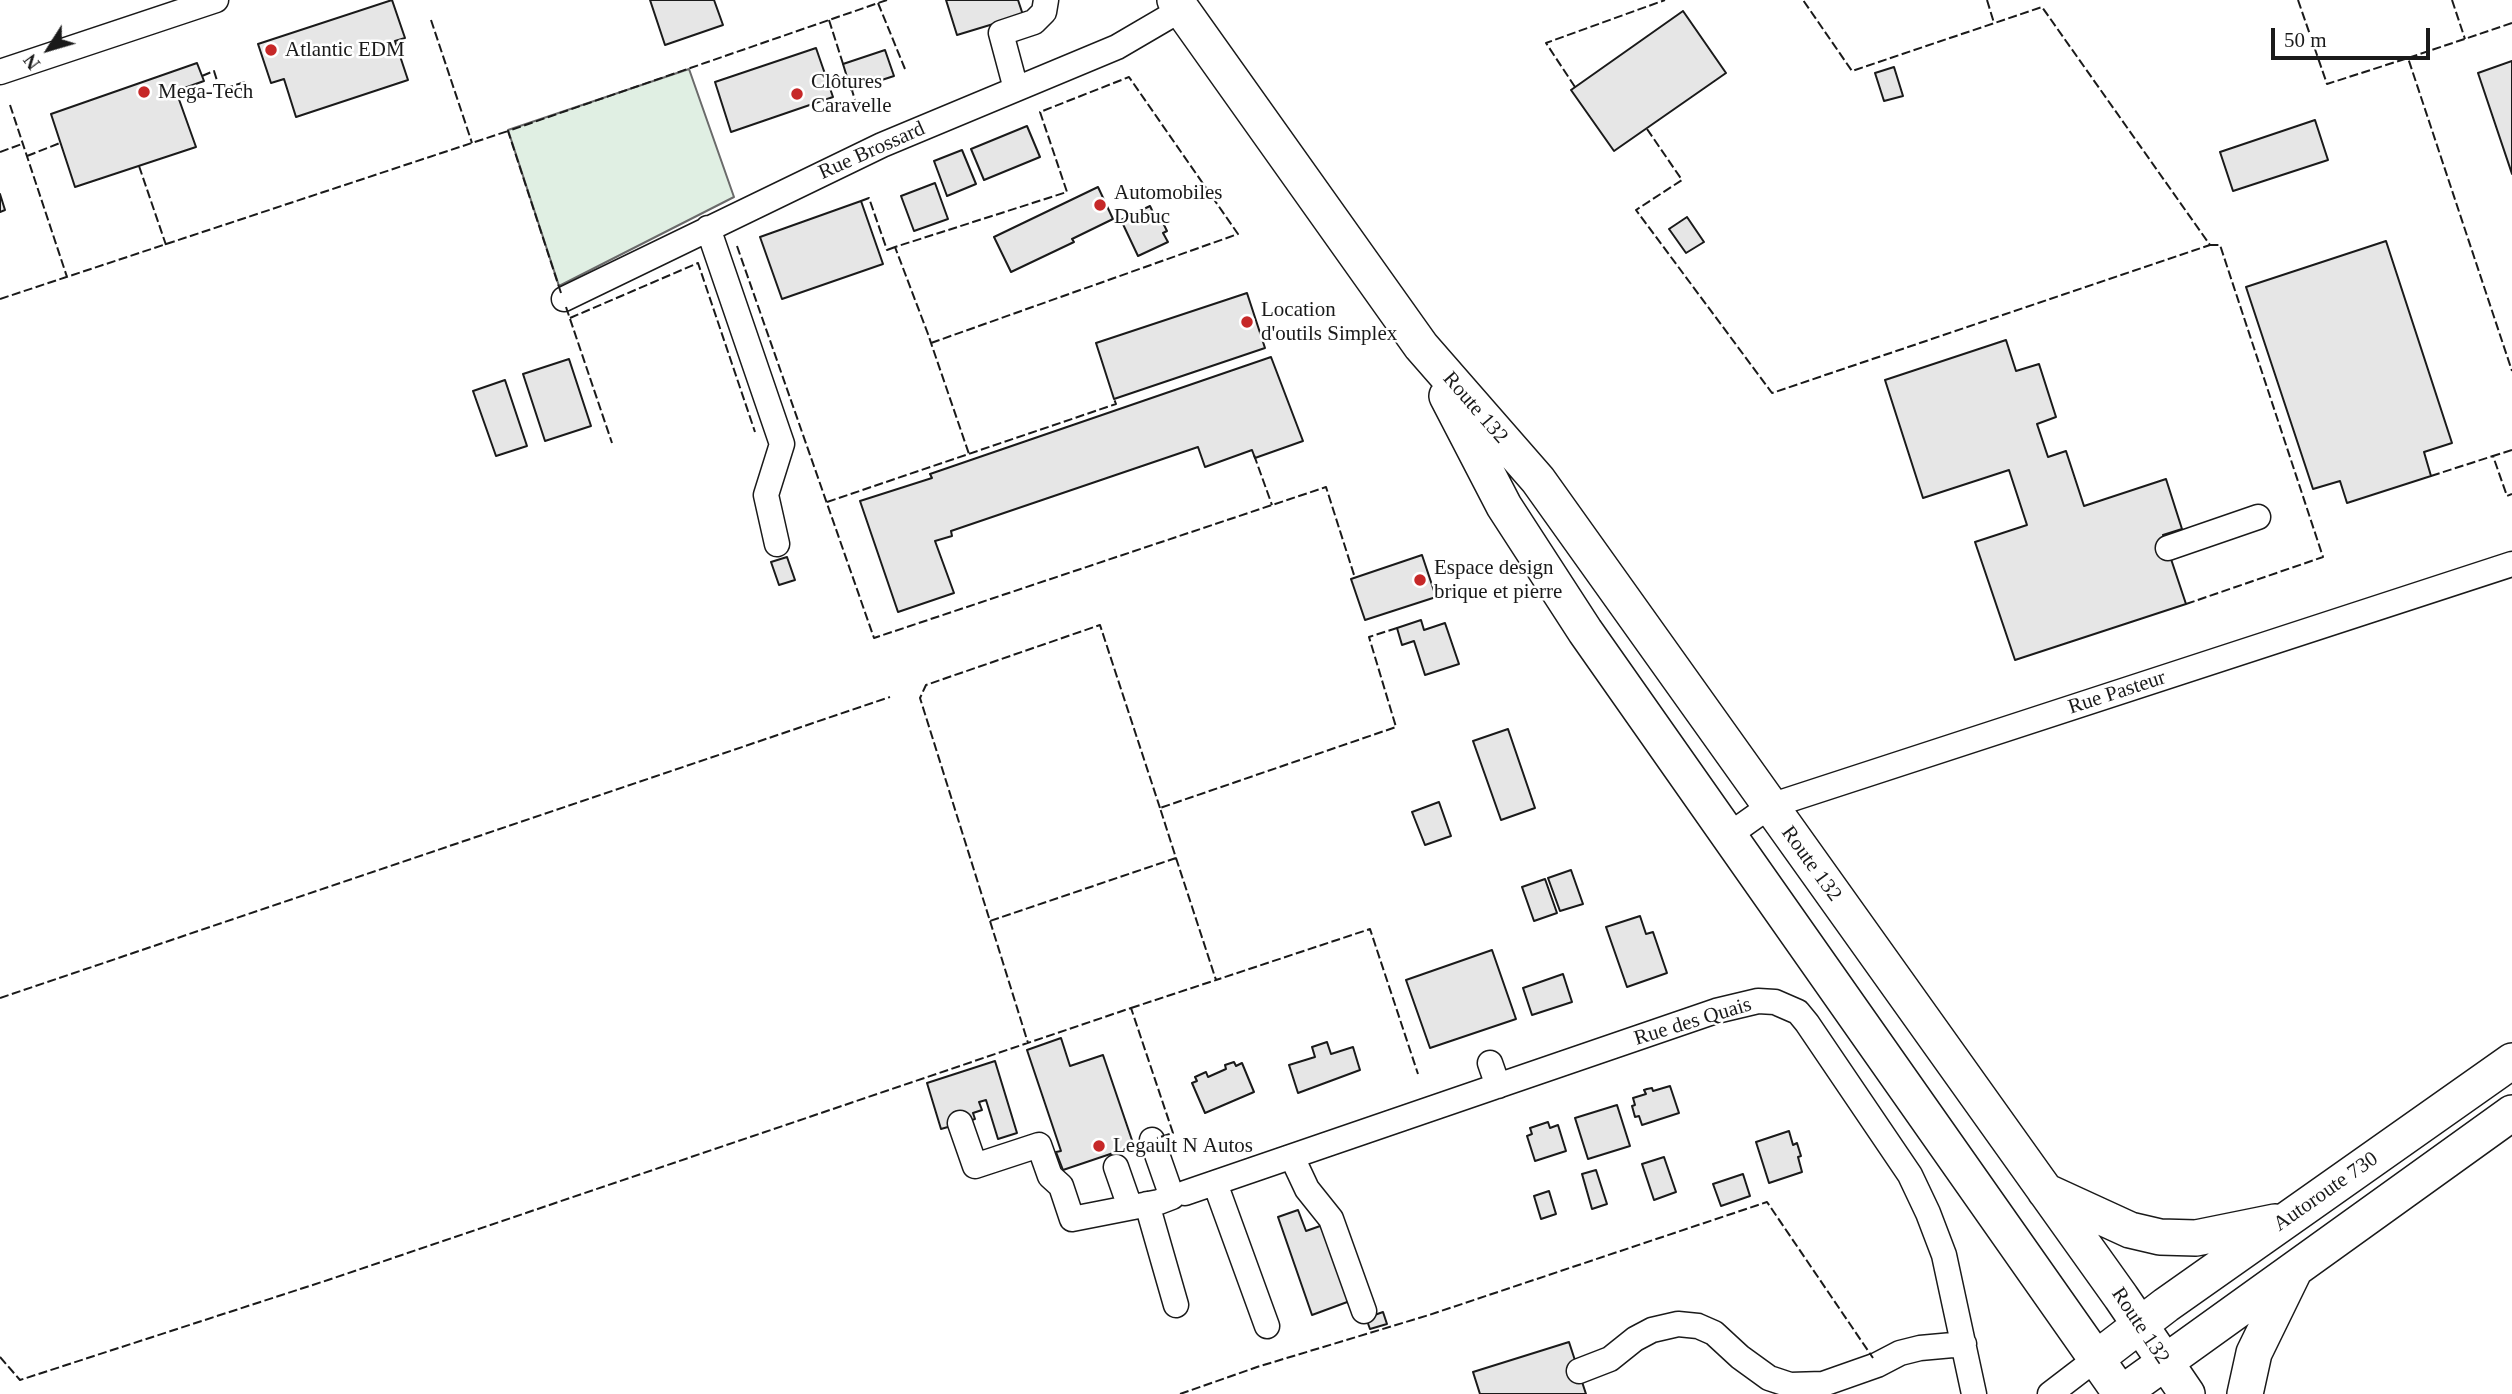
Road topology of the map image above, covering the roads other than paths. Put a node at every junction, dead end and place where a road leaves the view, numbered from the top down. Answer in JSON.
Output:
{"nodes":[{"id":1,"x":216,"y":0,"type":"edge"},
{"id":2,"x":1045,"y":0,"type":"edge"},
{"id":3,"x":1179,"y":4,"type":"edge"},
{"id":4,"x":0,"y":72,"type":"edge"},
{"id":5,"x":1016,"y":89,"type":"junction"},
{"id":6,"x":708,"y":228,"type":"junction"},
{"id":7,"x":564,"y":299,"type":"dead end"},
{"id":8,"x":1421,"y":346,"type":"junction"},
{"id":9,"x":2258,"y":517,"type":"dead end"},
{"id":10,"x":777,"y":544,"type":"dead end"},
{"id":11,"x":2168,"y":548,"type":"dead end"},
{"id":12,"x":1586,"y":549,"type":"junction"},
{"id":13,"x":2512,"y":564,"type":"edge"},
{"id":14,"x":1548,"y":575,"type":"junction"},
{"id":15,"x":1770,"y":806,"type":"junction"},
{"id":16,"x":1728,"y":835,"type":"junction"},
{"id":17,"x":2512,"y":1061,"type":"edge"},
{"id":18,"x":2512,"y":1113,"type":"edge"},
{"id":19,"x":960,"y":1123,"type":"dead end"},
{"id":20,"x":1152,"y":1140,"type":"dead end"},
{"id":21,"x":1292,"y":1157,"type":"junction"},
{"id":22,"x":1116,"y":1167,"type":"dead end"},
{"id":23,"x":1215,"y":1183,"type":"junction"},
{"id":24,"x":2045,"y":1191,"type":"junction"},
{"id":25,"x":1185,"y":1193,"type":"dead end"},
{"id":26,"x":1138,"y":1206,"type":"junction"},
{"id":27,"x":2289,"y":1219,"type":"junction"},
{"id":28,"x":2297,"y":1266,"type":"junction"},
{"id":29,"x":1177,"y":1305,"type":"dead end"},
{"id":30,"x":1364,"y":1311,"type":"dead end"},
{"id":31,"x":2140,"y":1325,"type":"junction"},
{"id":32,"x":1267,"y":1326,"type":"dead end"},
{"id":33,"x":1964,"y":1344,"type":"junction"},
{"id":34,"x":2097,"y":1358,"type":"junction"},
{"id":35,"x":2165,"y":1362,"type":"junction"},
{"id":36,"x":1579,"y":1371,"type":"dead end"},
{"id":37,"x":1974,"y":1394,"type":"edge"},
{"id":38,"x":2050,"y":1394,"type":"edge"},
{"id":39,"x":2121,"y":1394,"type":"edge"},
{"id":40,"x":2187,"y":1394,"type":"edge"},
{"id":41,"x":2245,"y":1394,"type":"edge"}],
"edges":[{"from":1,"to":4,"type":"street"},
{"from":2,"to":5,"type":"street"},
{"from":3,"to":5,"type":"street","name":"Rue Brossard"},
{"from":3,"to":8,"type":"highway","name":"Route 132"},
{"from":5,"to":6,"type":"street","name":"Rue Brossard"},
{"from":6,"to":7,"type":"street","name":"Rue Brossard"},
{"from":6,"to":10,"type":"street"},
{"from":8,"to":12,"type":"highway","name":"Route 132"},
{"from":8,"to":14,"type":"highway","name":"Route 132"},
{"from":9,"to":11,"type":"street"},
{"from":12,"to":14,"type":"highway"},
{"from":12,"to":15,"type":"highway","name":"Route 132"},
{"from":13,"to":15,"type":"street","name":"Rue Pasteur"},
{"from":14,"to":16,"type":"highway","name":"Route 132"},
{"from":15,"to":16,"type":"street","name":"Rue Pasteur"},
{"from":15,"to":24,"type":"highway","name":"Route 132"},
{"from":16,"to":34,"type":"highway","name":"Route 132"},
{"from":17,"to":27,"type":"highway","name":"Autoroute 730"},
{"from":18,"to":28,"type":"highway","name":"Autoroute 730"},
{"from":19,"to":26,"type":"street"},
{"from":20,"to":26,"type":"street"},
{"from":21,"to":23,"type":"street","name":"Rue des Quais"},
{"from":21,"to":30,"type":"street"},
{"from":21,"to":33,"type":"street","name":"Rue des Quais"},
{"from":22,"to":26,"type":"street"},
{"from":23,"to":25,"type":"street","name":"Rue des Quais"},
{"from":23,"to":32,"type":"street"},
{"from":24,"to":27,"type":"highway"},
{"from":24,"to":31,"type":"highway","name":"Route 132"},
{"from":26,"to":29,"type":"street"},
{"from":27,"to":31,"type":"highway","name":"Autoroute 730"},
{"from":28,"to":35,"type":"highway","name":"Autoroute 730"},
{"from":28,"to":41,"type":"highway"},
{"from":31,"to":34,"type":"highway","name":"Autoroute 730"},
{"from":31,"to":35,"type":"highway","name":"Route 132"},
{"from":33,"to":36,"type":"street"},
{"from":33,"to":37,"type":"street","name":"Rue des Quais"},
{"from":34,"to":38,"type":"street"},
{"from":34,"to":39,"type":"highway","name":"Route 132"},
{"from":35,"to":39,"type":"highway","name":"Autoroute 730"},
{"from":35,"to":40,"type":"highway","name":"Route 132"}]}
